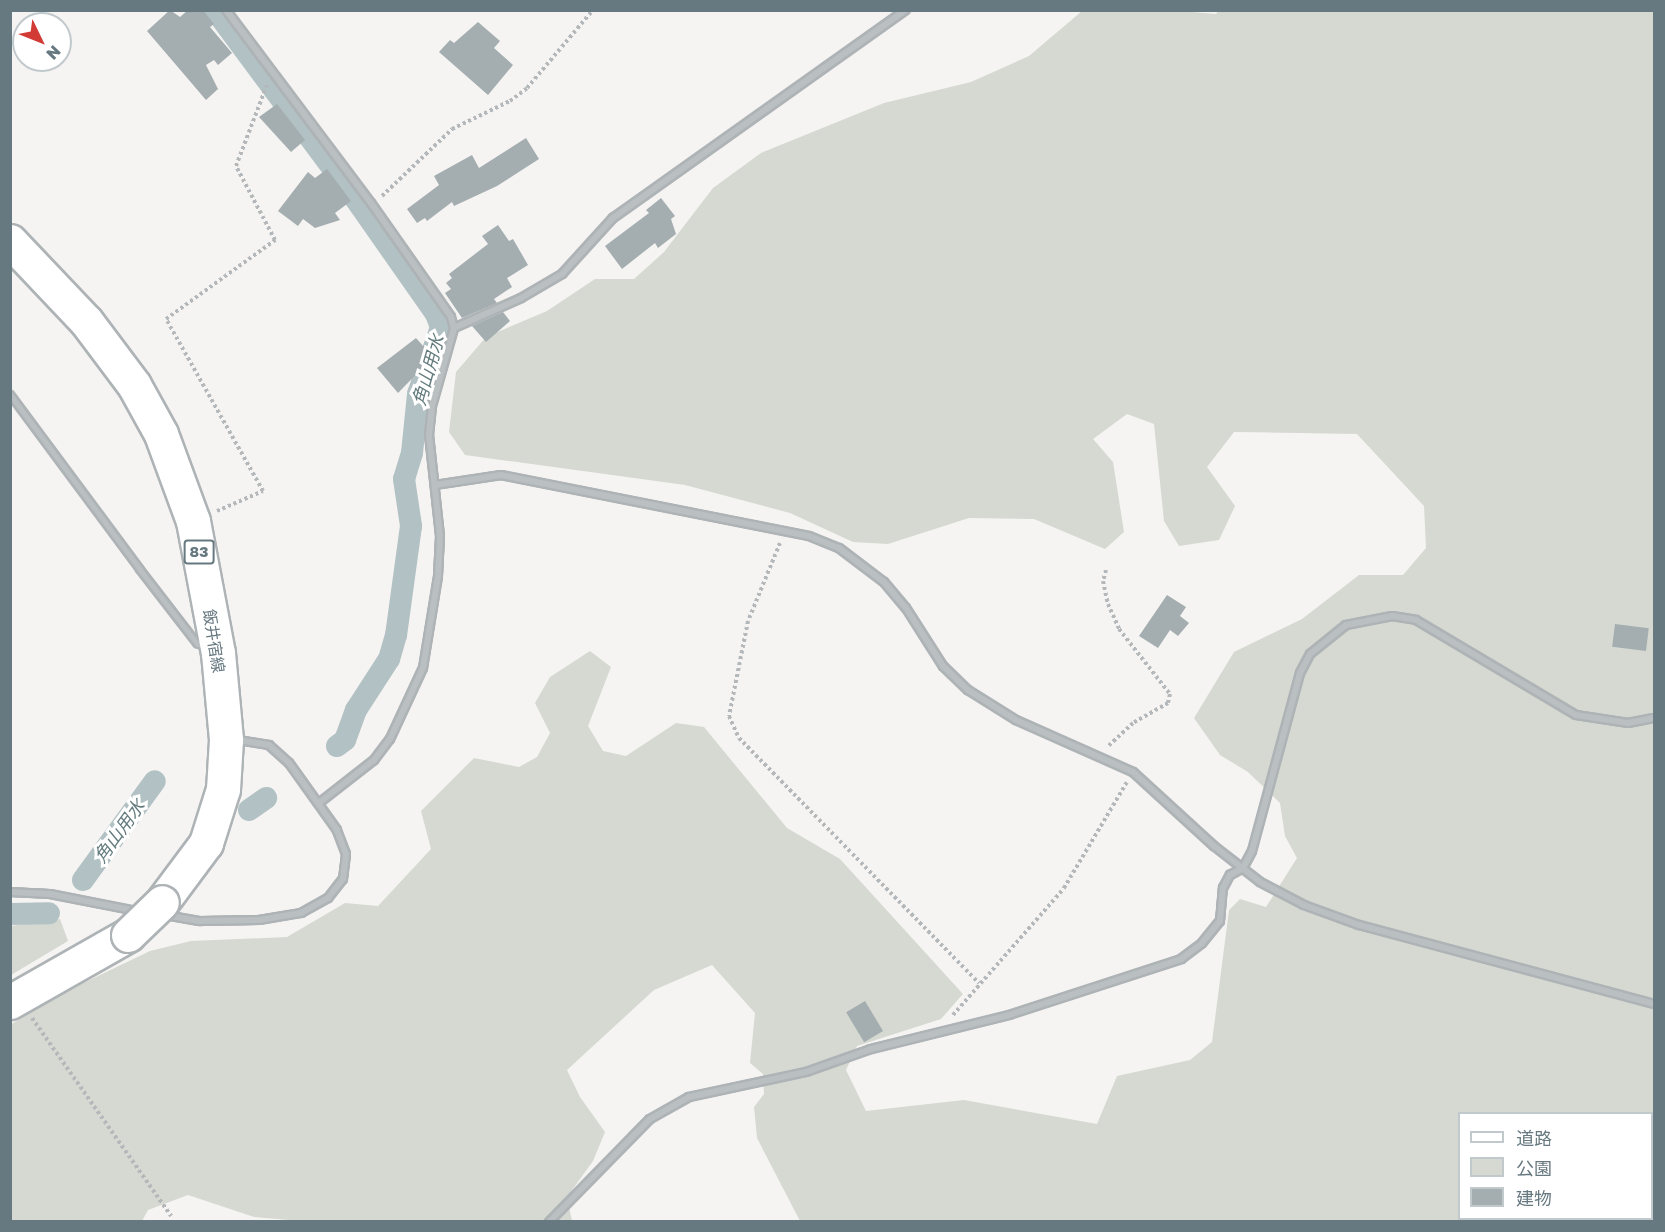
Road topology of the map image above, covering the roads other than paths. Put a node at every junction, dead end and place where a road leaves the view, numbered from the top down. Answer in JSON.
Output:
{"nodes":[{"id":1,"x":226,"y":10,"type":"edge"},
{"id":2,"x":906,"y":10,"type":"edge"},
{"id":3,"x":10,"y":241,"type":"edge"},
{"id":4,"x":454,"y":328,"type":"junction"},
{"id":5,"x":10,"y":394,"type":"edge"},
{"id":6,"x":435,"y":485,"type":"junction"},
{"id":7,"x":218,"y":653,"type":"junction"},
{"id":8,"x":1654,"y":718,"type":"edge"},
{"id":9,"x":226,"y":740,"type":"junction"},
{"id":10,"x":319,"y":803,"type":"junction"},
{"id":11,"x":1243,"y":868,"type":"junction"},
{"id":12,"x":10,"y":892,"type":"edge"},
{"id":13,"x":10,"y":1002,"type":"edge"},
{"id":14,"x":1654,"y":1004,"type":"edge"},
{"id":15,"x":549,"y":1221,"type":"edge"}],
"edges":[{"from":1,"to":4,"type":"street"},
{"from":2,"to":4,"type":"street"},
{"from":3,"to":7,"type":"main road","name":"飯井宿線","number":"83"},
{"from":4,"to":6,"type":"street"},
{"from":5,"to":7,"type":"lane"},
{"from":6,"to":10,"type":"street"},
{"from":6,"to":11,"type":"street"},
{"from":7,"to":9,"type":"main road","name":"飯井宿線","number":"83"},
{"from":8,"to":11,"type":"street"},
{"from":9,"to":10,"type":"street"},
{"from":9,"to":13,"type":"main road","name":"飯井宿線","number":"83","bridge":true},
{"from":10,"to":12,"type":"street"},
{"from":11,"to":14,"type":"street"},
{"from":11,"to":15,"type":"street"}]}
